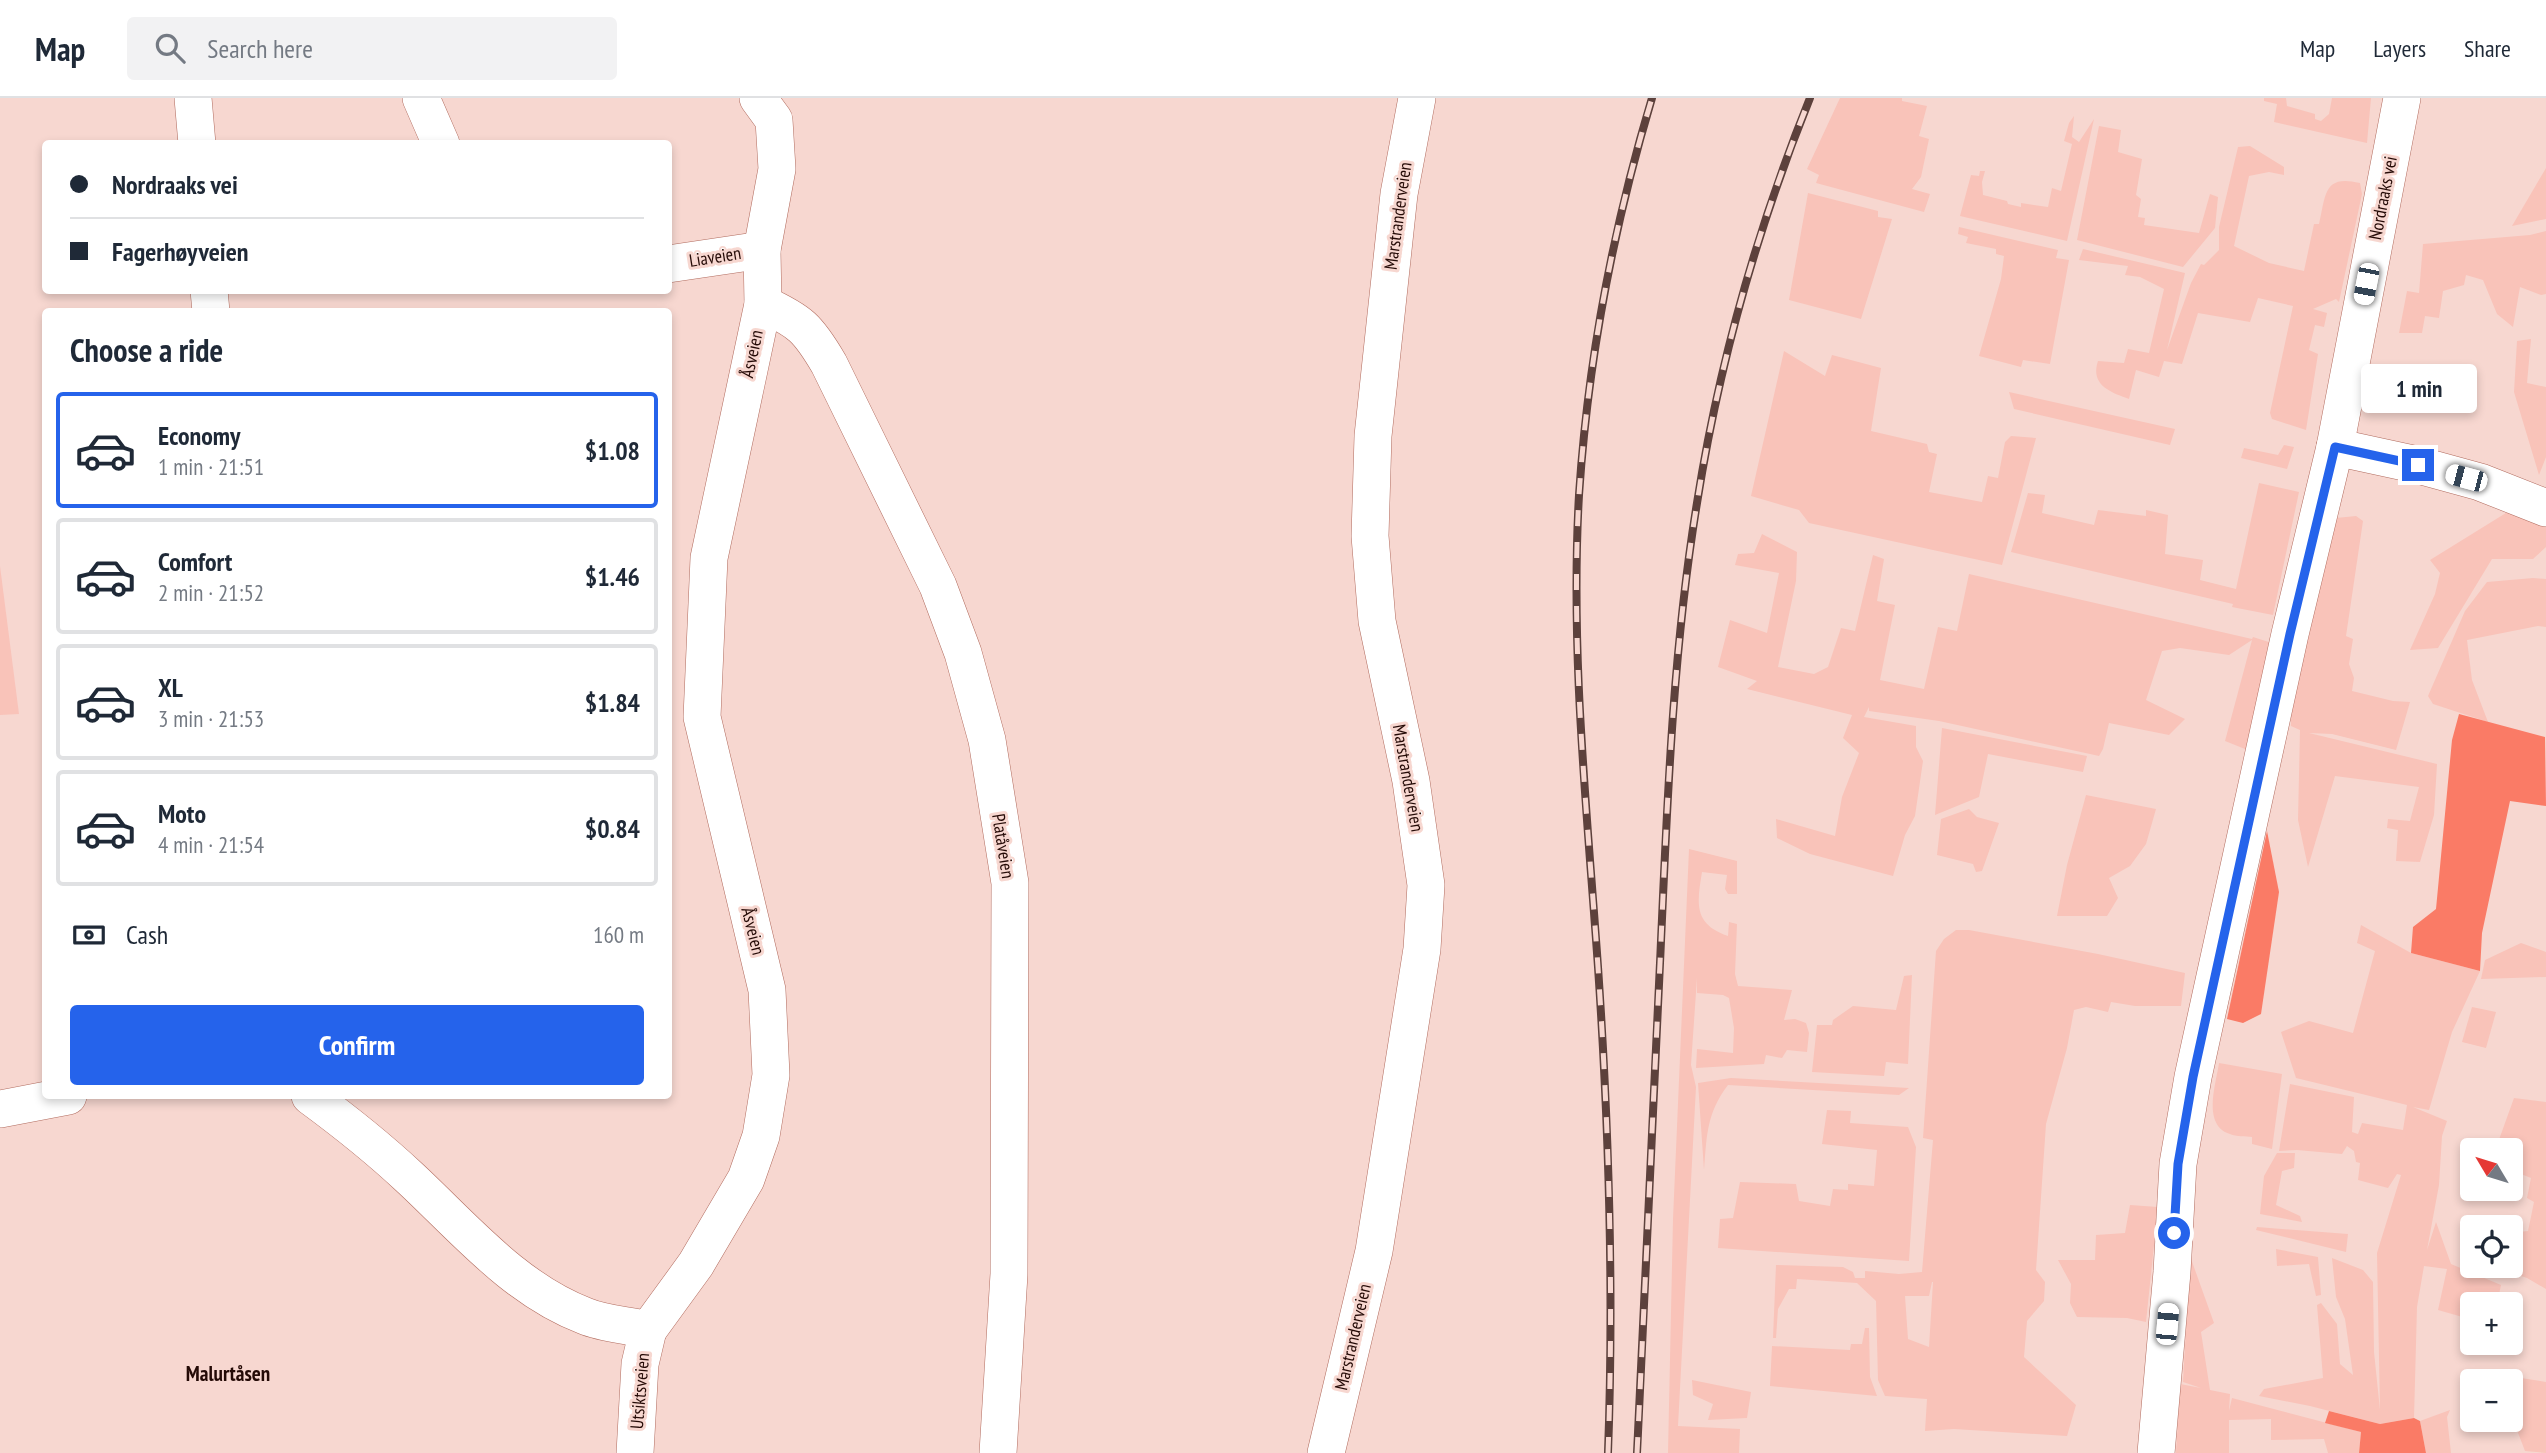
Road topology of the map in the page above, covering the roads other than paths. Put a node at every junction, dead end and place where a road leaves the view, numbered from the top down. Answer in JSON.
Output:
{"nodes":[{"id":1,"x":193,"y":98,"type":"edge"},
{"id":2,"x":421,"y":98,"type":"edge"},
{"id":3,"x":758,"y":98,"type":"edge"},
{"id":4,"x":1417,"y":98,"type":"edge"},
{"id":5,"x":2402,"y":98,"type":"edge"},
{"id":6,"x":197,"y":140,"type":"edge"},
{"id":7,"x":439,"y":140,"type":"edge"},
{"id":8,"x":762,"y":250,"type":"junction"},
{"id":9,"x":672,"y":263,"type":"edge"},
{"id":10,"x":763,"y":304,"type":"junction"},
{"id":11,"x":2335,"y":447,"type":"junction"},
{"id":12,"x":2546,"y":508,"type":"edge"},
{"id":13,"x":52,"y":1099,"type":"edge"},
{"id":14,"x":314,"y":1099,"type":"edge"},
{"id":15,"x":0,"y":1109,"type":"edge"},
{"id":16,"x":648,"y":1330,"type":"junction"},
{"id":17,"x":635,"y":1453,"type":"edge"},
{"id":18,"x":998,"y":1453,"type":"edge"},
{"id":19,"x":1326,"y":1453,"type":"edge"},
{"id":20,"x":2156,"y":1453,"type":"edge"}],
"edges":[{"from":1,"to":6,"type":"street"},
{"from":2,"to":7,"type":"street"},
{"from":3,"to":8,"type":"street","name":"Åsveien"},
{"from":4,"to":19,"type":"street","name":"Marstranderveien"},
{"from":5,"to":11,"type":"street","name":"Nordraaks vei"},
{"from":8,"to":9,"type":"street","name":"Liaveien"},
{"from":8,"to":10,"type":"street","name":"Åsveien"},
{"from":10,"to":16,"type":"street","name":"Åsveien"},
{"from":10,"to":18,"type":"street","name":"Platåveien"},
{"from":11,"to":12,"type":"street"},
{"from":11,"to":20,"type":"street","name":"Nordraaks vei"},
{"from":13,"to":15,"type":"street"},
{"from":14,"to":16,"type":"street"},
{"from":16,"to":17,"type":"street","name":"Utsiktsveien"}]}
